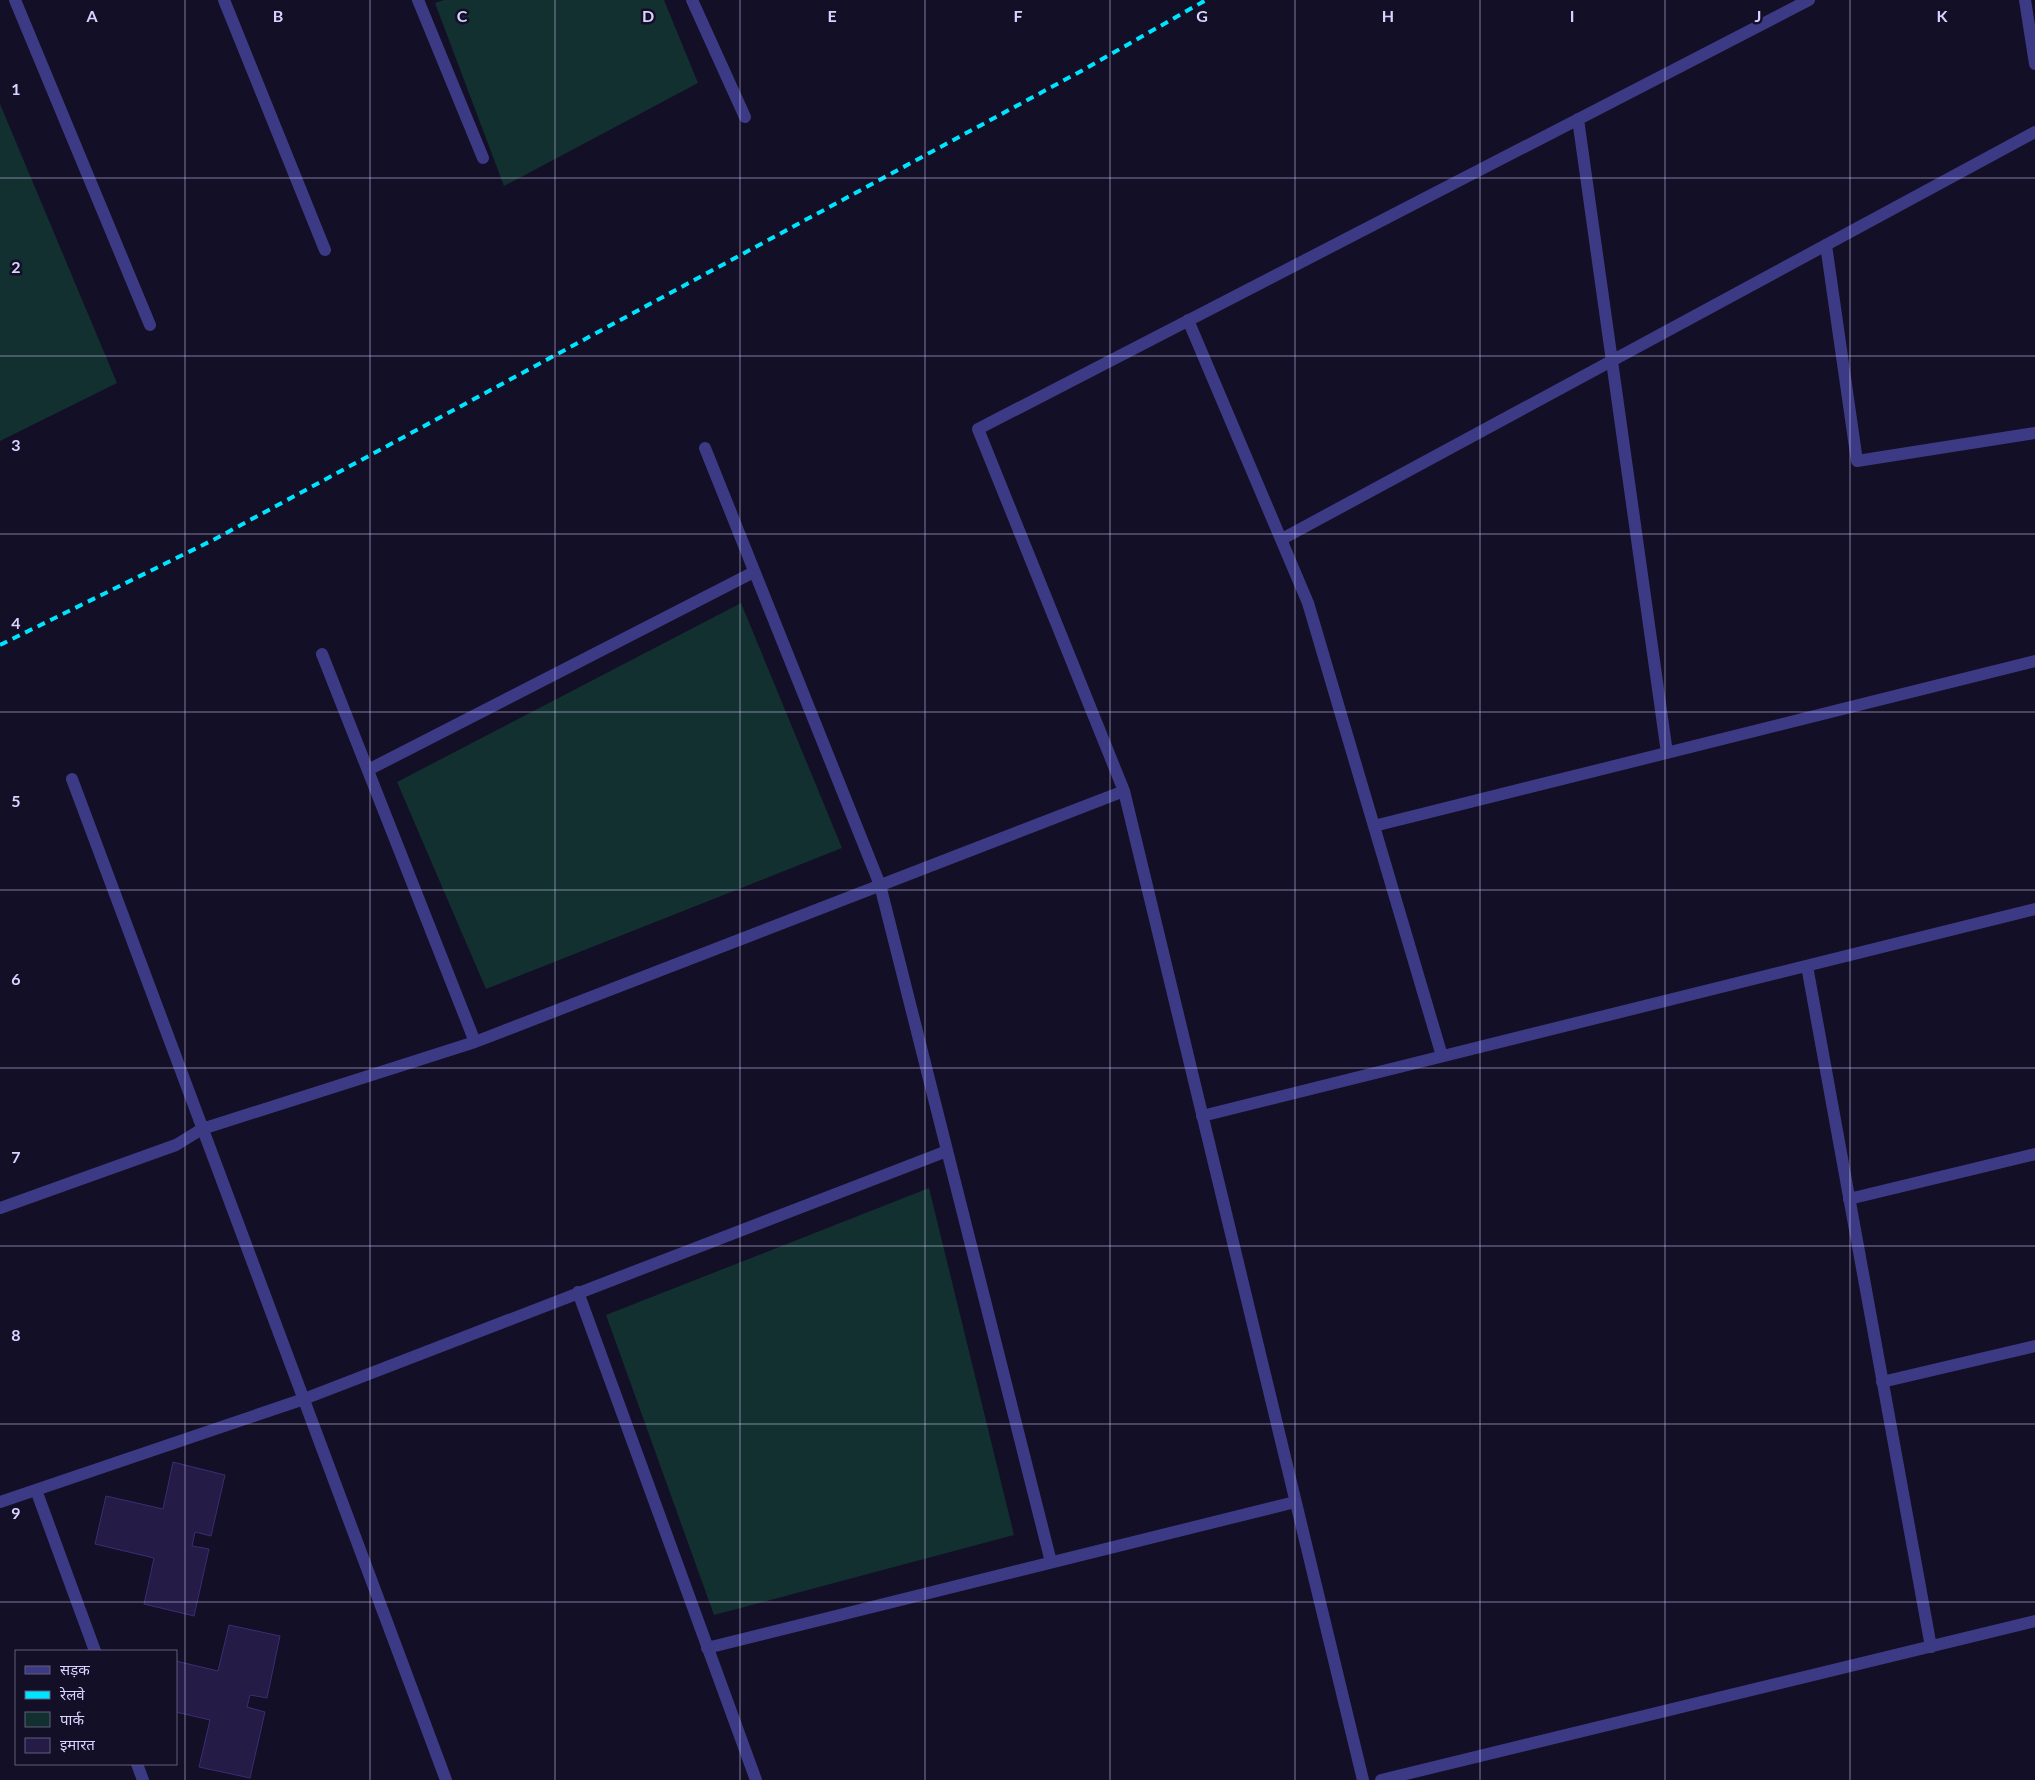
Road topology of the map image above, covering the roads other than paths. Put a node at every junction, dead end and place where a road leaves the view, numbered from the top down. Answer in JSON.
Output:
{"nodes":[{"id":1,"x":15,"y":0,"type":"edge"},
{"id":2,"x":224,"y":0,"type":"edge"},
{"id":3,"x":418,"y":0,"type":"edge"},
{"id":4,"x":692,"y":0,"type":"edge"},
{"id":5,"x":1809,"y":0,"type":"edge"},
{"id":6,"x":2025,"y":0,"type":"edge"},
{"id":7,"x":2035,"y":64,"type":"edge"},
{"id":8,"x":745,"y":117,"type":"dead end"},
{"id":9,"x":1578,"y":119,"type":"junction"},
{"id":10,"x":2035,"y":132,"type":"edge"},
{"id":11,"x":483,"y":158,"type":"dead end"},
{"id":12,"x":1826,"y":245,"type":"junction"},
{"id":13,"x":325,"y":250,"type":"dead end"},
{"id":14,"x":1188,"y":320,"type":"junction"},
{"id":15,"x":150,"y":325,"type":"dead end"},
{"id":16,"x":1612,"y":360,"type":"junction"},
{"id":17,"x":2035,"y":433,"type":"edge"},
{"id":18,"x":705,"y":448,"type":"dead end"},
{"id":19,"x":1282,"y":539,"type":"junction"},
{"id":20,"x":754,"y":572,"type":"junction"},
{"id":21,"x":322,"y":654,"type":"dead end"},
{"id":22,"x":2035,"y":661,"type":"edge"},
{"id":23,"x":1667,"y":753,"type":"junction"},
{"id":24,"x":368,"y":770,"type":"junction"},
{"id":25,"x":72,"y":779,"type":"dead end"},
{"id":26,"x":1124,"y":791,"type":"junction"},
{"id":27,"x":1374,"y":826,"type":"junction"},
{"id":28,"x":880,"y":885,"type":"junction"},
{"id":29,"x":2035,"y":909,"type":"edge"},
{"id":30,"x":1807,"y":966,"type":"junction"},
{"id":31,"x":474,"y":1042,"type":"junction"},
{"id":32,"x":1442,"y":1056,"type":"junction"},
{"id":33,"x":1202,"y":1116,"type":"junction"},
{"id":34,"x":202,"y":1129,"type":"junction"},
{"id":35,"x":947,"y":1151,"type":"junction"},
{"id":36,"x":2035,"y":1154,"type":"edge"},
{"id":37,"x":1849,"y":1199,"type":"junction"},
{"id":38,"x":0,"y":1208,"type":"edge"},
{"id":39,"x":578,"y":1292,"type":"junction"},
{"id":40,"x":2035,"y":1346,"type":"edge"},
{"id":41,"x":1882,"y":1382,"type":"junction"},
{"id":42,"x":304,"y":1398,"type":"junction"},
{"id":43,"x":36,"y":1490,"type":"junction"},
{"id":44,"x":0,"y":1502,"type":"edge"},
{"id":45,"x":1295,"y":1502,"type":"junction"},
{"id":46,"x":1051,"y":1562,"type":"junction"},
{"id":47,"x":2035,"y":1621,"type":"edge"},
{"id":48,"x":1930,"y":1647,"type":"junction"},
{"id":49,"x":707,"y":1648,"type":"junction"},
{"id":50,"x":95,"y":1650,"type":"edge"},
{"id":51,"x":137,"y":1765,"type":"edge"},
{"id":52,"x":143,"y":1780,"type":"edge"},
{"id":53,"x":446,"y":1780,"type":"edge"},
{"id":54,"x":756,"y":1780,"type":"edge"},
{"id":55,"x":1363,"y":1780,"type":"edge"},
{"id":56,"x":1381,"y":1780,"type":"edge"}],
"edges":[{"from":1,"to":15,"type":"street"},
{"from":2,"to":13,"type":"street"},
{"from":3,"to":11,"type":"street"},
{"from":4,"to":8,"type":"street"},
{"from":5,"to":9,"type":"street"},
{"from":6,"to":7,"type":"street"},
{"from":9,"to":14,"type":"street"},
{"from":9,"to":16,"type":"street"},
{"from":10,"to":12,"type":"street"},
{"from":12,"to":16,"type":"street"},
{"from":12,"to":17,"type":"street"},
{"from":14,"to":19,"type":"street"},
{"from":14,"to":26,"type":"street"},
{"from":16,"to":19,"type":"street"},
{"from":16,"to":23,"type":"street"},
{"from":18,"to":20,"type":"street"},
{"from":19,"to":27,"type":"street"},
{"from":20,"to":24,"type":"street"},
{"from":20,"to":28,"type":"street"},
{"from":21,"to":24,"type":"street"},
{"from":22,"to":23,"type":"street"},
{"from":23,"to":27,"type":"street"},
{"from":24,"to":31,"type":"street"},
{"from":25,"to":34,"type":"street"},
{"from":26,"to":28,"type":"street"},
{"from":26,"to":33,"type":"street"},
{"from":27,"to":32,"type":"street"},
{"from":28,"to":31,"type":"street"},
{"from":28,"to":35,"type":"street"},
{"from":29,"to":30,"type":"street"},
{"from":30,"to":32,"type":"street"},
{"from":30,"to":37,"type":"street"},
{"from":31,"to":34,"type":"street"},
{"from":32,"to":33,"type":"street"},
{"from":33,"to":45,"type":"street"},
{"from":34,"to":38,"type":"street"},
{"from":34,"to":42,"type":"street"},
{"from":35,"to":39,"type":"street"},
{"from":35,"to":46,"type":"street"},
{"from":36,"to":37,"type":"street"},
{"from":37,"to":41,"type":"street"},
{"from":39,"to":42,"type":"street"},
{"from":39,"to":49,"type":"street"},
{"from":40,"to":41,"type":"street"},
{"from":41,"to":48,"type":"street"},
{"from":42,"to":43,"type":"street"},
{"from":42,"to":53,"type":"street"},
{"from":43,"to":44,"type":"street"},
{"from":43,"to":50,"type":"street"},
{"from":45,"to":46,"type":"street"},
{"from":45,"to":55,"type":"street"},
{"from":46,"to":49,"type":"street"},
{"from":47,"to":48,"type":"street"},
{"from":48,"to":56,"type":"street"},
{"from":49,"to":54,"type":"street"},
{"from":51,"to":52,"type":"street"}]}
